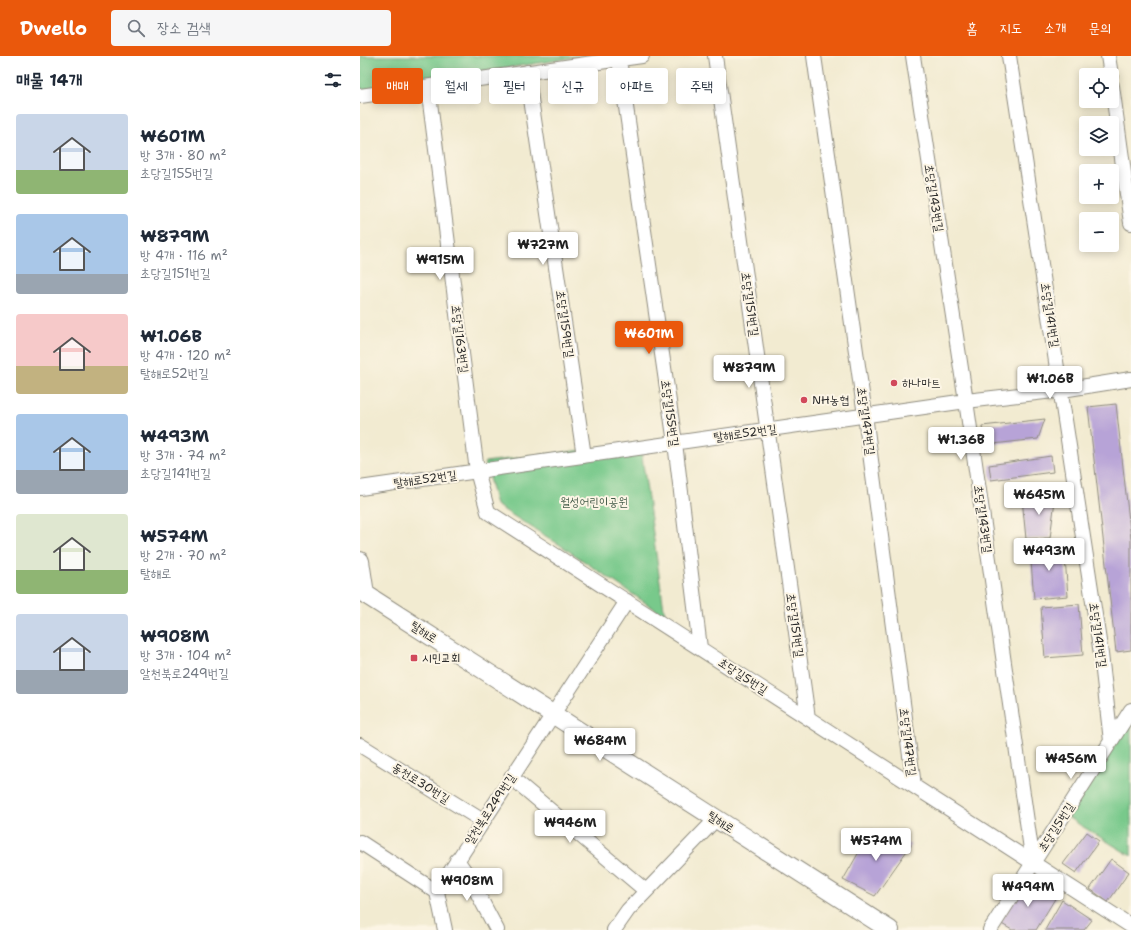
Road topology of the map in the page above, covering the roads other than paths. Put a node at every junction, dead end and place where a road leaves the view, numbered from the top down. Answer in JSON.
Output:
{"nodes":[{"id":1,"x":642,"y":56,"type":"edge"},
{"id":2,"x":715,"y":56,"type":"edge"},
{"id":3,"x":814,"y":56,"type":"edge"},
{"id":4,"x":913,"y":56,"type":"edge"},
{"id":5,"x":1009,"y":56,"type":"edge"},
{"id":6,"x":1108,"y":56,"type":"edge"},
{"id":7,"x":619,"y":59,"type":"junction"},
{"id":8,"x":1109,"y":68,"type":"edge"},
{"id":9,"x":540,"y":70,"type":"edge"},
{"id":10,"x":489,"y":78,"type":"edge"},
{"id":11,"x":428,"y":87,"type":"junction"},
{"id":12,"x":360,"y":96,"type":"edge"},
{"id":13,"x":532,"y":104,"type":"edge"},
{"id":14,"x":1115,"y":108,"type":"edge"},
{"id":15,"x":1131,"y":223,"type":"edge"},
{"id":16,"x":1131,"y":379,"type":"edge"},
{"id":17,"x":1062,"y":390,"type":"junction"},
{"id":18,"x":966,"y":401,"type":"junction"},
{"id":19,"x":865,"y":415,"type":"junction"},
{"id":20,"x":768,"y":429,"type":"junction"},
{"id":21,"x":675,"y":443,"type":"junction"},
{"id":22,"x":584,"y":456,"type":"junction"},
{"id":23,"x":477,"y":471,"type":"junction"},
{"id":24,"x":360,"y":488,"type":"edge"},
{"id":25,"x":360,"y":561,"type":"edge"},
{"id":26,"x":363,"y":596,"type":"edge"},
{"id":27,"x":627,"y":601,"type":"junction"},
{"id":28,"x":700,"y":648,"type":"junction"},
{"id":29,"x":1131,"y":710,"type":"edge"},
{"id":30,"x":552,"y":714,"type":"junction"},
{"id":31,"x":808,"y":718,"type":"junction"},
{"id":32,"x":1111,"y":741,"type":"junction"},
{"id":33,"x":360,"y":745,"type":"edge"},
{"id":34,"x":511,"y":777,"type":"junction"},
{"id":35,"x":914,"y":786,"type":"junction"},
{"id":36,"x":716,"y":819,"type":"junction"},
{"id":37,"x":483,"y":821,"type":"junction"},
{"id":38,"x":360,"y":842,"type":"edge"},
{"id":39,"x":457,"y":860,"type":"junction"},
{"id":40,"x":1033,"y":863,"type":"junction"},
{"id":41,"x":646,"y":891,"type":"junction"},
{"id":42,"x":437,"y":892,"type":"junction"},
{"id":43,"x":1131,"y":926,"type":"edge"},
{"id":44,"x":445,"y":930,"type":"edge"},
{"id":45,"x":497,"y":930,"type":"edge"},
{"id":46,"x":614,"y":930,"type":"edge"},
{"id":47,"x":890,"y":930,"type":"edge"},
{"id":48,"x":990,"y":930,"type":"edge"}],
"edges":[{"from":1,"to":7,"type":"street"},
{"from":2,"to":20,"type":"street","name":"초당길151번길"},
{"from":3,"to":19,"type":"street","name":"초당길147번길"},
{"from":4,"to":18,"type":"street","name":"초당길143번길"},
{"from":5,"to":17,"type":"street","name":"초당길141번길"},
{"from":6,"to":8,"type":"street"},
{"from":7,"to":9,"type":"street"},
{"from":7,"to":21,"type":"street","name":"초당길155번길"},
{"from":10,"to":11,"type":"street"},
{"from":11,"to":12,"type":"street"},
{"from":11,"to":23,"type":"street","name":"초당길163번길"},
{"from":13,"to":22,"type":"street","name":"초당길159번길"},
{"from":14,"to":15,"type":"street"},
{"from":16,"to":17,"type":"street","name":"탈해로52번길"},
{"from":17,"to":18,"type":"street","name":"탈해로52번길"},
{"from":17,"to":32,"type":"street","name":"초당길141번길"},
{"from":18,"to":19,"type":"street","name":"탈해로52번길"},
{"from":18,"to":40,"type":"street","name":"초당길143번길"},
{"from":19,"to":20,"type":"street","name":"탈해로52번길"},
{"from":19,"to":35,"type":"street","name":"초당길147번길"},
{"from":20,"to":21,"type":"street","name":"탈해로52번길"},
{"from":20,"to":31,"type":"street","name":"초당길151번길"},
{"from":21,"to":22,"type":"street","name":"탈해로52번길"},
{"from":21,"to":28,"type":"street","name":"초당길155번길"},
{"from":22,"to":23,"type":"street","name":"탈해로52번길"},
{"from":23,"to":24,"type":"street","name":"탈해로52번길"},
{"from":23,"to":27,"type":"street","name":"초당길5번길"},
{"from":25,"to":26,"type":"street","name":"탈해로"},
{"from":26,"to":30,"type":"street","name":"탈해로"},
{"from":27,"to":28,"type":"street","name":"초당길5번길"},
{"from":27,"to":30,"type":"street"},
{"from":28,"to":31,"type":"street","name":"초당길5번길"},
{"from":29,"to":32,"type":"street","name":"초당길5번길"},
{"from":30,"to":34,"type":"street","name":"알천북로249번길"},
{"from":30,"to":36,"type":"street","name":"탈해로"},
{"from":31,"to":35,"type":"street","name":"초당길5번길"},
{"from":32,"to":40,"type":"street","name":"초당길5번길"},
{"from":33,"to":37,"type":"street","name":"동천로30번길"},
{"from":34,"to":37,"type":"street","name":"알천북로249번길"},
{"from":34,"to":41,"type":"street"},
{"from":35,"to":40,"type":"street","name":"초당길5번길"},
{"from":36,"to":41,"type":"street"},
{"from":36,"to":47,"type":"street","name":"탈해로"},
{"from":37,"to":39,"type":"street","name":"알천북로249번길"},
{"from":38,"to":42,"type":"street"},
{"from":39,"to":42,"type":"street","name":"알천북로249번길"},
{"from":39,"to":45,"type":"street"},
{"from":40,"to":43,"type":"street","name":"초당길5번길"},
{"from":40,"to":48,"type":"street"},
{"from":41,"to":46,"type":"street"},
{"from":42,"to":44,"type":"street"}]}
